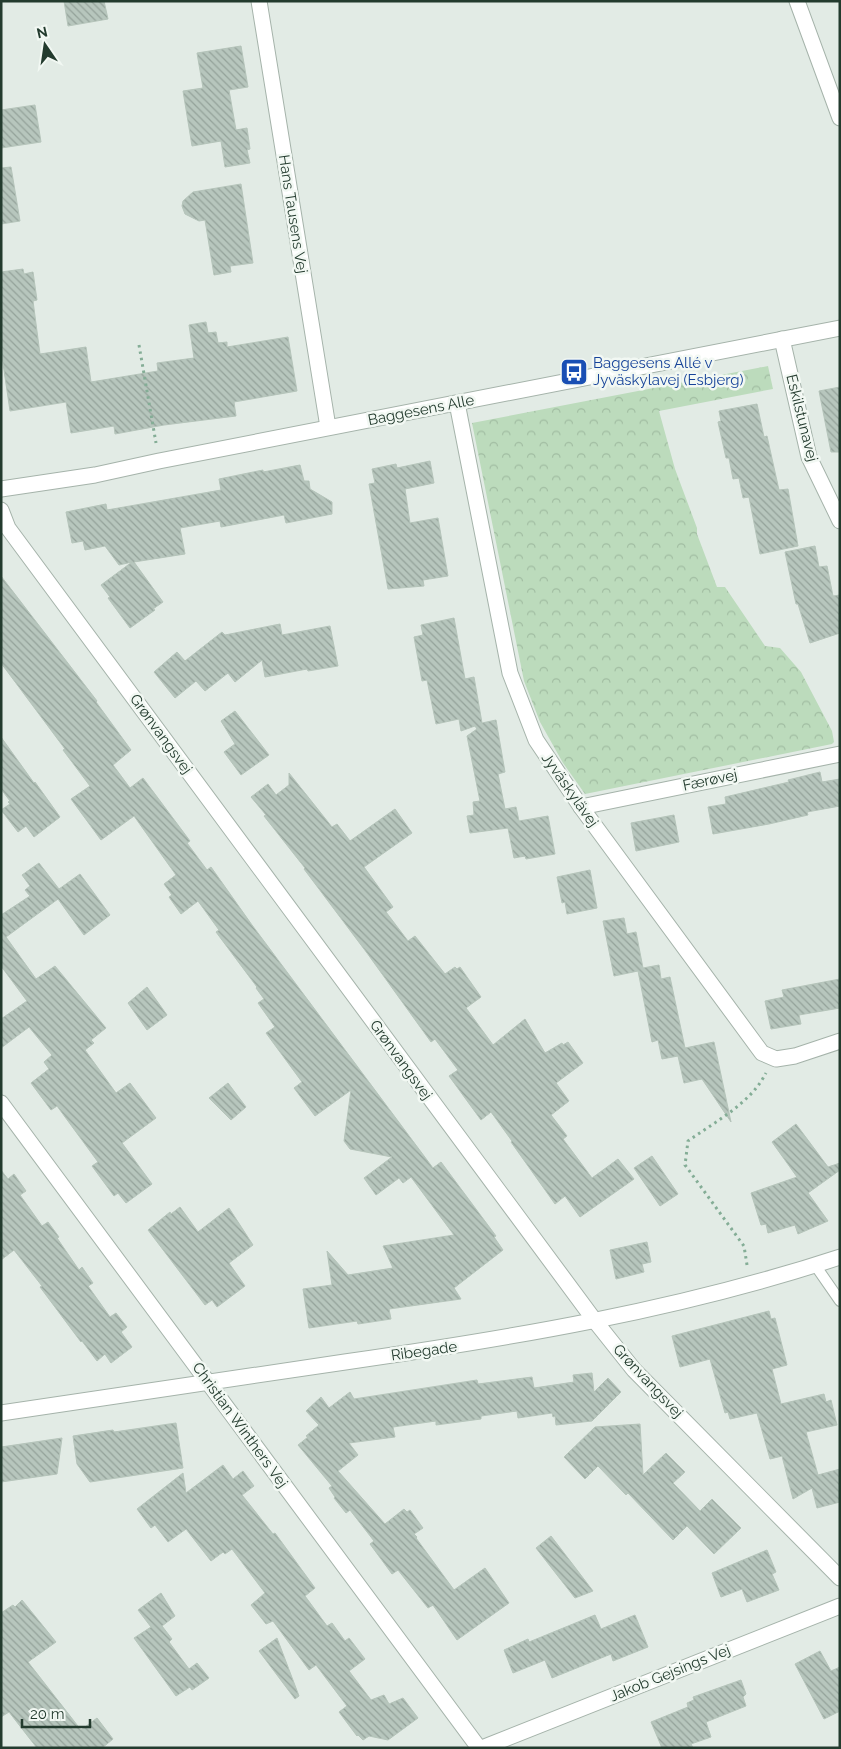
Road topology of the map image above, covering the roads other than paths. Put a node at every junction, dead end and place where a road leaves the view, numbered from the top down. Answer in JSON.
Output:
{"nodes":[{"id":1,"x":259,"y":1,"type":"edge"},
{"id":2,"x":797,"y":1,"type":"edge"},
{"id":3,"x":840,"y":118,"type":"edge"},
{"id":4,"x":840,"y":328,"type":"edge"},
{"id":5,"x":782,"y":339,"type":"junction"},
{"id":6,"x":457,"y":402,"type":"junction"},
{"id":7,"x":328,"y":427,"type":"junction"},
{"id":8,"x":1,"y":490,"type":"edge"},
{"id":9,"x":1,"y":510,"type":"edge"},
{"id":10,"x":840,"y":521,"type":"edge"},
{"id":11,"x":840,"y":754,"type":"edge"},
{"id":12,"x":581,"y":807,"type":"junction"},
{"id":13,"x":840,"y":1041,"type":"edge"},
{"id":14,"x":1,"y":1103,"type":"edge"},
{"id":15,"x":840,"y":1257,"type":"edge"},
{"id":16,"x":815,"y":1265,"type":"junction"},
{"id":17,"x":840,"y":1301,"type":"edge"},
{"id":18,"x":595,"y":1321,"type":"junction"},
{"id":19,"x":209,"y":1383,"type":"junction"},
{"id":20,"x":1,"y":1413,"type":"edge"},
{"id":21,"x":840,"y":1578,"type":"edge"},
{"id":22,"x":840,"y":1606,"type":"edge"},
{"id":23,"x":502,"y":1744,"type":"edge"},
{"id":24,"x":480,"y":1748,"type":"edge"}],
"edges":[{"from":1,"to":7,"type":"street","name":"Hans Tausens Vej"},
{"from":2,"to":3,"type":"street"},
{"from":4,"to":5,"type":"street","name":"Baggesens Alle"},
{"from":5,"to":6,"type":"street","name":"Baggesens Alle"},
{"from":5,"to":10,"type":"street","name":"Eskilstunavej"},
{"from":6,"to":7,"type":"street","name":"Baggesens Alle"},
{"from":6,"to":12,"type":"street","name":"Jyväskylävej"},
{"from":7,"to":8,"type":"street","name":"Baggesens Alle"},
{"from":9,"to":18,"type":"street","name":"Grønvangsvej"},
{"from":11,"to":12,"type":"street","name":"Færøvej"},
{"from":12,"to":13,"type":"street","name":"Jyväskylävej"},
{"from":14,"to":19,"type":"street","name":"Christian Winthers Vej"},
{"from":15,"to":16,"type":"street","name":"Ribegade"},
{"from":16,"to":17,"type":"lane"},
{"from":16,"to":18,"type":"street","name":"Ribegade"},
{"from":18,"to":19,"type":"street","name":"Ribegade"},
{"from":18,"to":21,"type":"street","name":"Grønvangsvej"},
{"from":19,"to":20,"type":"street","name":"Ribegade"},
{"from":19,"to":24,"type":"street","name":"Christian Winthers Vej"},
{"from":22,"to":23,"type":"street","name":"Jakob Gejsings Vej"},
{"from":23,"to":24,"type":"street","name":"Jakob Gejsings Vej"}]}
